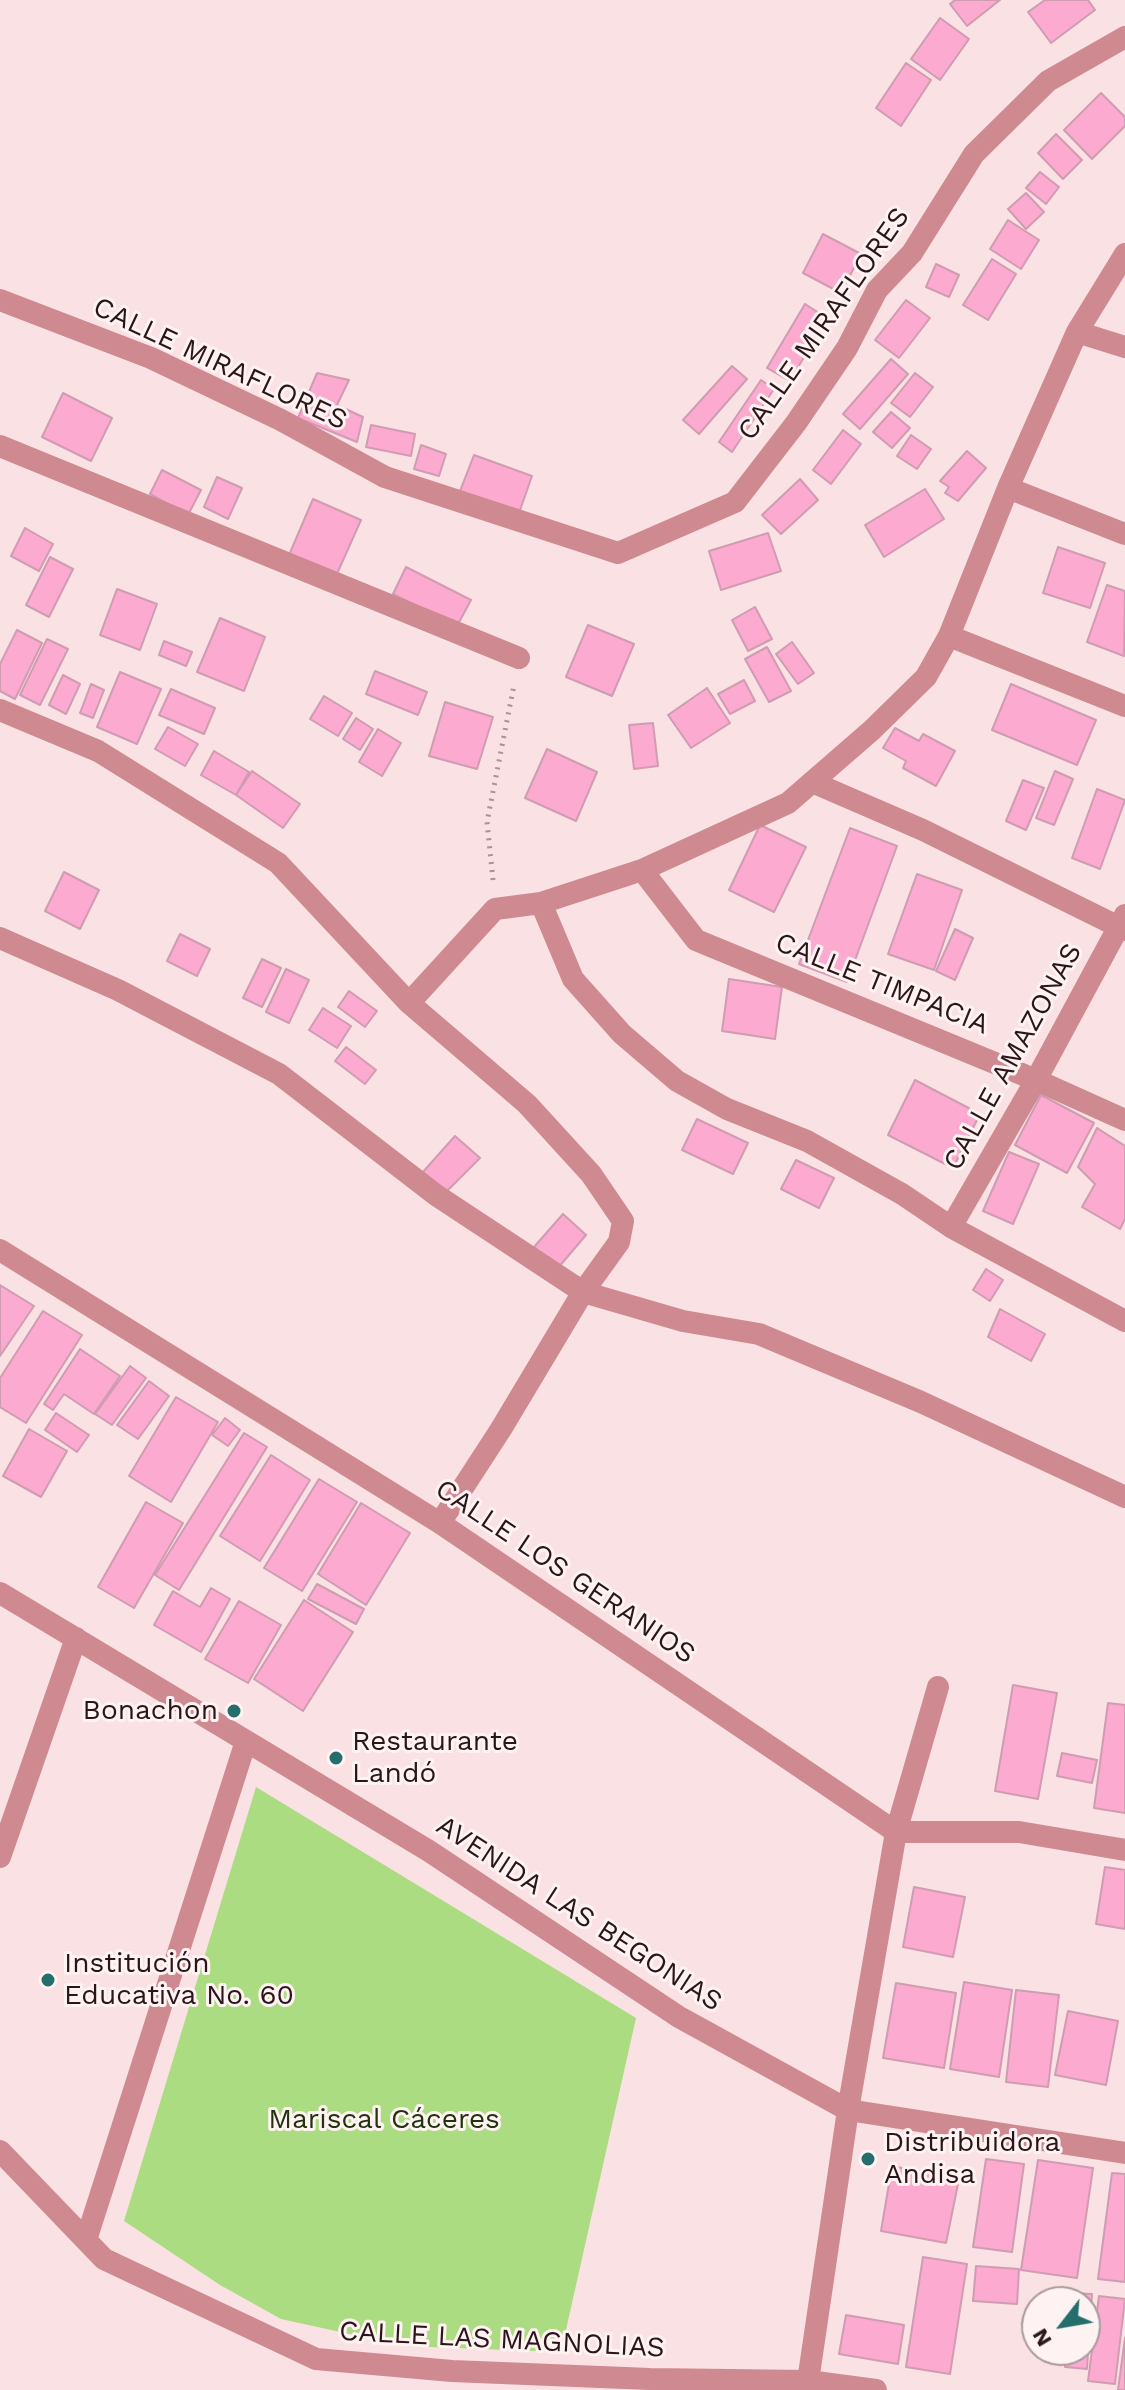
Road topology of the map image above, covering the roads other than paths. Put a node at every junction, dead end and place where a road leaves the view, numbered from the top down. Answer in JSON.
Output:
{"nodes":[{"id":1,"x":1125,"y":37,"type":"edge"},
{"id":2,"x":1125,"y":254,"type":"edge"},
{"id":3,"x":0,"y":300,"type":"edge"},
{"id":4,"x":1077,"y":332,"type":"junction"},
{"id":5,"x":1125,"y":347,"type":"edge"},
{"id":6,"x":0,"y":446,"type":"edge"},
{"id":7,"x":1008,"y":488,"type":"junction"},
{"id":8,"x":1125,"y":534,"type":"edge"},
{"id":9,"x":949,"y":636,"type":"junction"},
{"id":10,"x":519,"y":658,"type":"road end"},
{"id":11,"x":1125,"y":706,"type":"edge"},
{"id":12,"x":0,"y":710,"type":"edge"},
{"id":13,"x":812,"y":782,"type":"junction"},
{"id":14,"x":642,"y":870,"type":"junction"},
{"id":15,"x":541,"y":903,"type":"junction"},
{"id":16,"x":1123,"y":924,"type":"edge"},
{"id":17,"x":0,"y":938,"type":"edge"},
{"id":18,"x":409,"y":1003,"type":"junction"},
{"id":19,"x":1036,"y":1080,"type":"junction"},
{"id":20,"x":1125,"y":1120,"type":"edge"},
{"id":21,"x":951,"y":1227,"type":"junction"},
{"id":22,"x":0,"y":1250,"type":"edge"},
{"id":23,"x":583,"y":1292,"type":"junction"},
{"id":24,"x":1125,"y":1321,"type":"edge"},
{"id":25,"x":1125,"y":1497,"type":"edge"},
{"id":26,"x":440,"y":1523,"type":"junction"},
{"id":27,"x":0,"y":1593,"type":"edge"},
{"id":28,"x":76,"y":1638,"type":"junction"},
{"id":29,"x":938,"y":1687,"type":"dead end"},
{"id":30,"x":246,"y":1741,"type":"junction"},
{"id":31,"x":896,"y":1832,"type":"junction"},
{"id":32,"x":1125,"y":1850,"type":"edge"},
{"id":33,"x":0,"y":1857,"type":"edge"},
{"id":34,"x":848,"y":2110,"type":"junction"},
{"id":35,"x":0,"y":2151,"type":"edge"},
{"id":36,"x":1125,"y":2153,"type":"edge"},
{"id":37,"x":86,"y":2240,"type":"junction"},
{"id":38,"x":808,"y":2381,"type":"junction"},
{"id":39,"x":876,"y":2390,"type":"edge"}],
"edges":[{"from":1,"to":3,"type":"street","name":"CALLE MIRAFLORES"},
{"from":2,"to":4,"type":"street"},
{"from":4,"to":5,"type":"street"},
{"from":4,"to":7,"type":"street"},
{"from":6,"to":10,"type":"street"},
{"from":7,"to":8,"type":"street"},
{"from":7,"to":9,"type":"street"},
{"from":9,"to":11,"type":"street"},
{"from":9,"to":13,"type":"street"},
{"from":12,"to":18,"type":"street"},
{"from":13,"to":14,"type":"street"},
{"from":13,"to":16,"type":"street"},
{"from":14,"to":15,"type":"street"},
{"from":14,"to":19,"type":"street","name":"CALLE TIMPACIA"},
{"from":15,"to":18,"type":"street"},
{"from":15,"to":21,"type":"street"},
{"from":16,"to":19,"type":"street","name":"CALLE AMAZONAS"},
{"from":17,"to":23,"type":"street"},
{"from":18,"to":23,"type":"street"},
{"from":19,"to":20,"type":"street","name":"CALLE TIMPACIA"},
{"from":19,"to":21,"type":"street","name":"CALLE AMAZONAS"},
{"from":21,"to":24,"type":"street"},
{"from":22,"to":26,"type":"street","name":"CALLE LOS GERANIOS"},
{"from":23,"to":25,"type":"street"},
{"from":23,"to":26,"type":"street"},
{"from":26,"to":31,"type":"street","name":"CALLE LOS GERANIOS"},
{"from":27,"to":28,"type":"street","name":"AVENIDA LAS BEGONIAS"},
{"from":28,"to":30,"type":"street","name":"AVENIDA LAS BEGONIAS"},
{"from":28,"to":33,"type":"street"},
{"from":29,"to":31,"type":"street"},
{"from":30,"to":34,"type":"street","name":"AVENIDA LAS BEGONIAS"},
{"from":30,"to":37,"type":"street"},
{"from":31,"to":32,"type":"street"},
{"from":31,"to":34,"type":"street"},
{"from":34,"to":36,"type":"street","name":"AVENIDA LAS BEGONIAS"},
{"from":34,"to":38,"type":"street"},
{"from":35,"to":37,"type":"street","name":"CALLE LAS MAGNOLIAS"},
{"from":37,"to":38,"type":"street","name":"CALLE LAS MAGNOLIAS"},
{"from":38,"to":39,"type":"street","name":"CALLE LAS MAGNOLIAS"}]}
